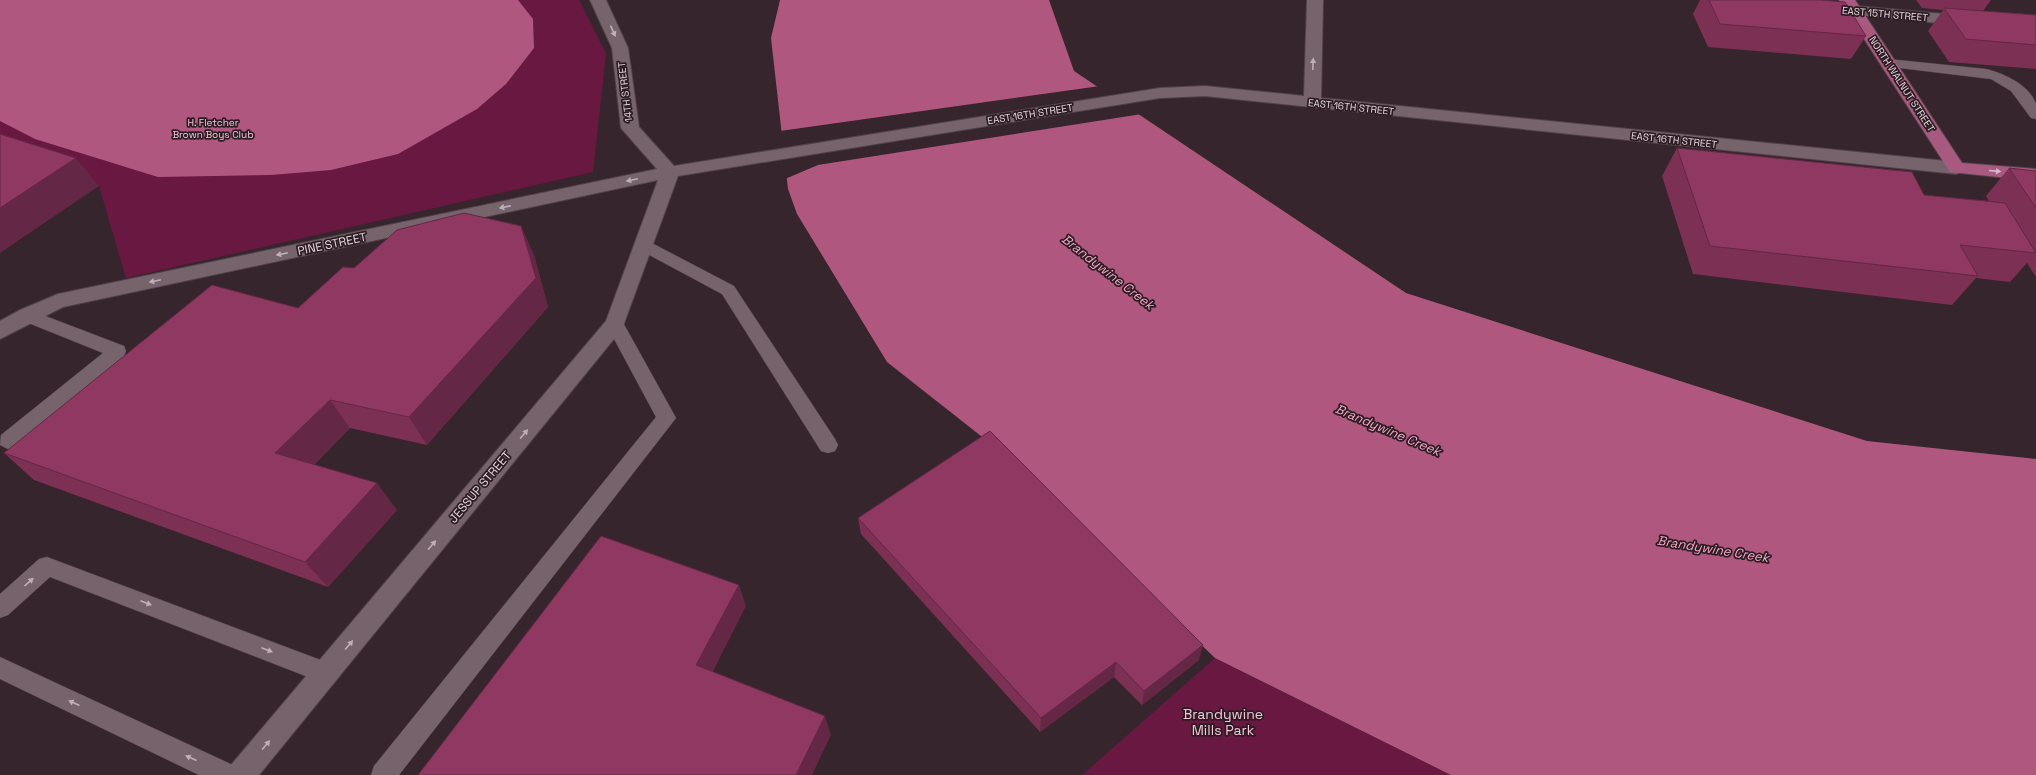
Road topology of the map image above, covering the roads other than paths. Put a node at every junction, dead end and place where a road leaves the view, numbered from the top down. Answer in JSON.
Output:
{"nodes":[{"id":1,"x":598,"y":0,"type":"edge"},
{"id":2,"x":1315,"y":0,"type":"edge"},
{"id":3,"x":1851,"y":6,"type":"edge"},
{"id":4,"x":1816,"y":8,"type":"edge"},
{"id":5,"x":1981,"y":22,"type":"edge"},
{"id":6,"x":1888,"y":63,"type":"junction"},
{"id":7,"x":1312,"y":103,"type":"junction"},
{"id":8,"x":2036,"y":115,"type":"edge"},
{"id":9,"x":1956,"y":168,"type":"junction"},
{"id":10,"x":670,"y":172,"type":"junction"},
{"id":11,"x":2036,"y":175,"type":"edge"},
{"id":12,"x":644,"y":245,"type":"junction"},
{"id":13,"x":27,"y":315,"type":"junction"},
{"id":14,"x":615,"y":324,"type":"junction"},
{"id":15,"x":0,"y":331,"type":"edge"},
{"id":16,"x":8,"y":441,"type":"dead end"},
{"id":17,"x":828,"y":445,"type":"dead end"},
{"id":18,"x":0,"y":608,"type":"edge"},
{"id":19,"x":0,"y":668,"type":"edge"},
{"id":20,"x":326,"y":673,"type":"junction"},
{"id":21,"x":226,"y":775,"type":"edge"},
{"id":22,"x":241,"y":775,"type":"edge"},
{"id":23,"x":383,"y":775,"type":"edge"}],
"edges":[{"from":1,"to":10,"type":"street","name":"14TH STREET","one_way":true},
{"from":7,"to":2,"type":"street","one_way":true},
{"from":3,"to":4,"type":"street","name":"EAST 15TH STREET"},
{"from":3,"to":5,"type":"street","name":"EAST 15TH STREET"},
{"from":3,"to":6,"type":"main road","name":"NORTH WALNUT STREET"},
{"from":6,"to":8,"type":"lane"},
{"from":6,"to":9,"type":"main road","name":"NORTH WALNUT STREET"},
{"from":7,"to":9,"type":"street","name":"EAST 16TH STREET"},
{"from":7,"to":10,"type":"street","name":"EAST 16TH STREET"},
{"from":9,"to":11,"type":"main road","name":"EAST 16TH STREET","one_way":true},
{"from":10,"to":12,"type":"street","name":"JESSUP STREET"},
{"from":10,"to":13,"type":"street","name":"PINE STREET","one_way":true},
{"from":12,"to":14,"type":"street","name":"JESSUP STREET"},
{"from":12,"to":17,"type":"lane"},
{"from":13,"to":15,"type":"street","name":"PINE STREET"},
{"from":13,"to":16,"type":"lane"},
{"from":20,"to":14,"type":"street","name":"JESSUP STREET","one_way":true},
{"from":14,"to":23,"type":"lane"},
{"from":18,"to":20,"type":"lane","one_way":true},
{"from":21,"to":19,"type":"lane","one_way":true},
{"from":22,"to":20,"type":"street","name":"JESSUP STREET","one_way":true}]}
